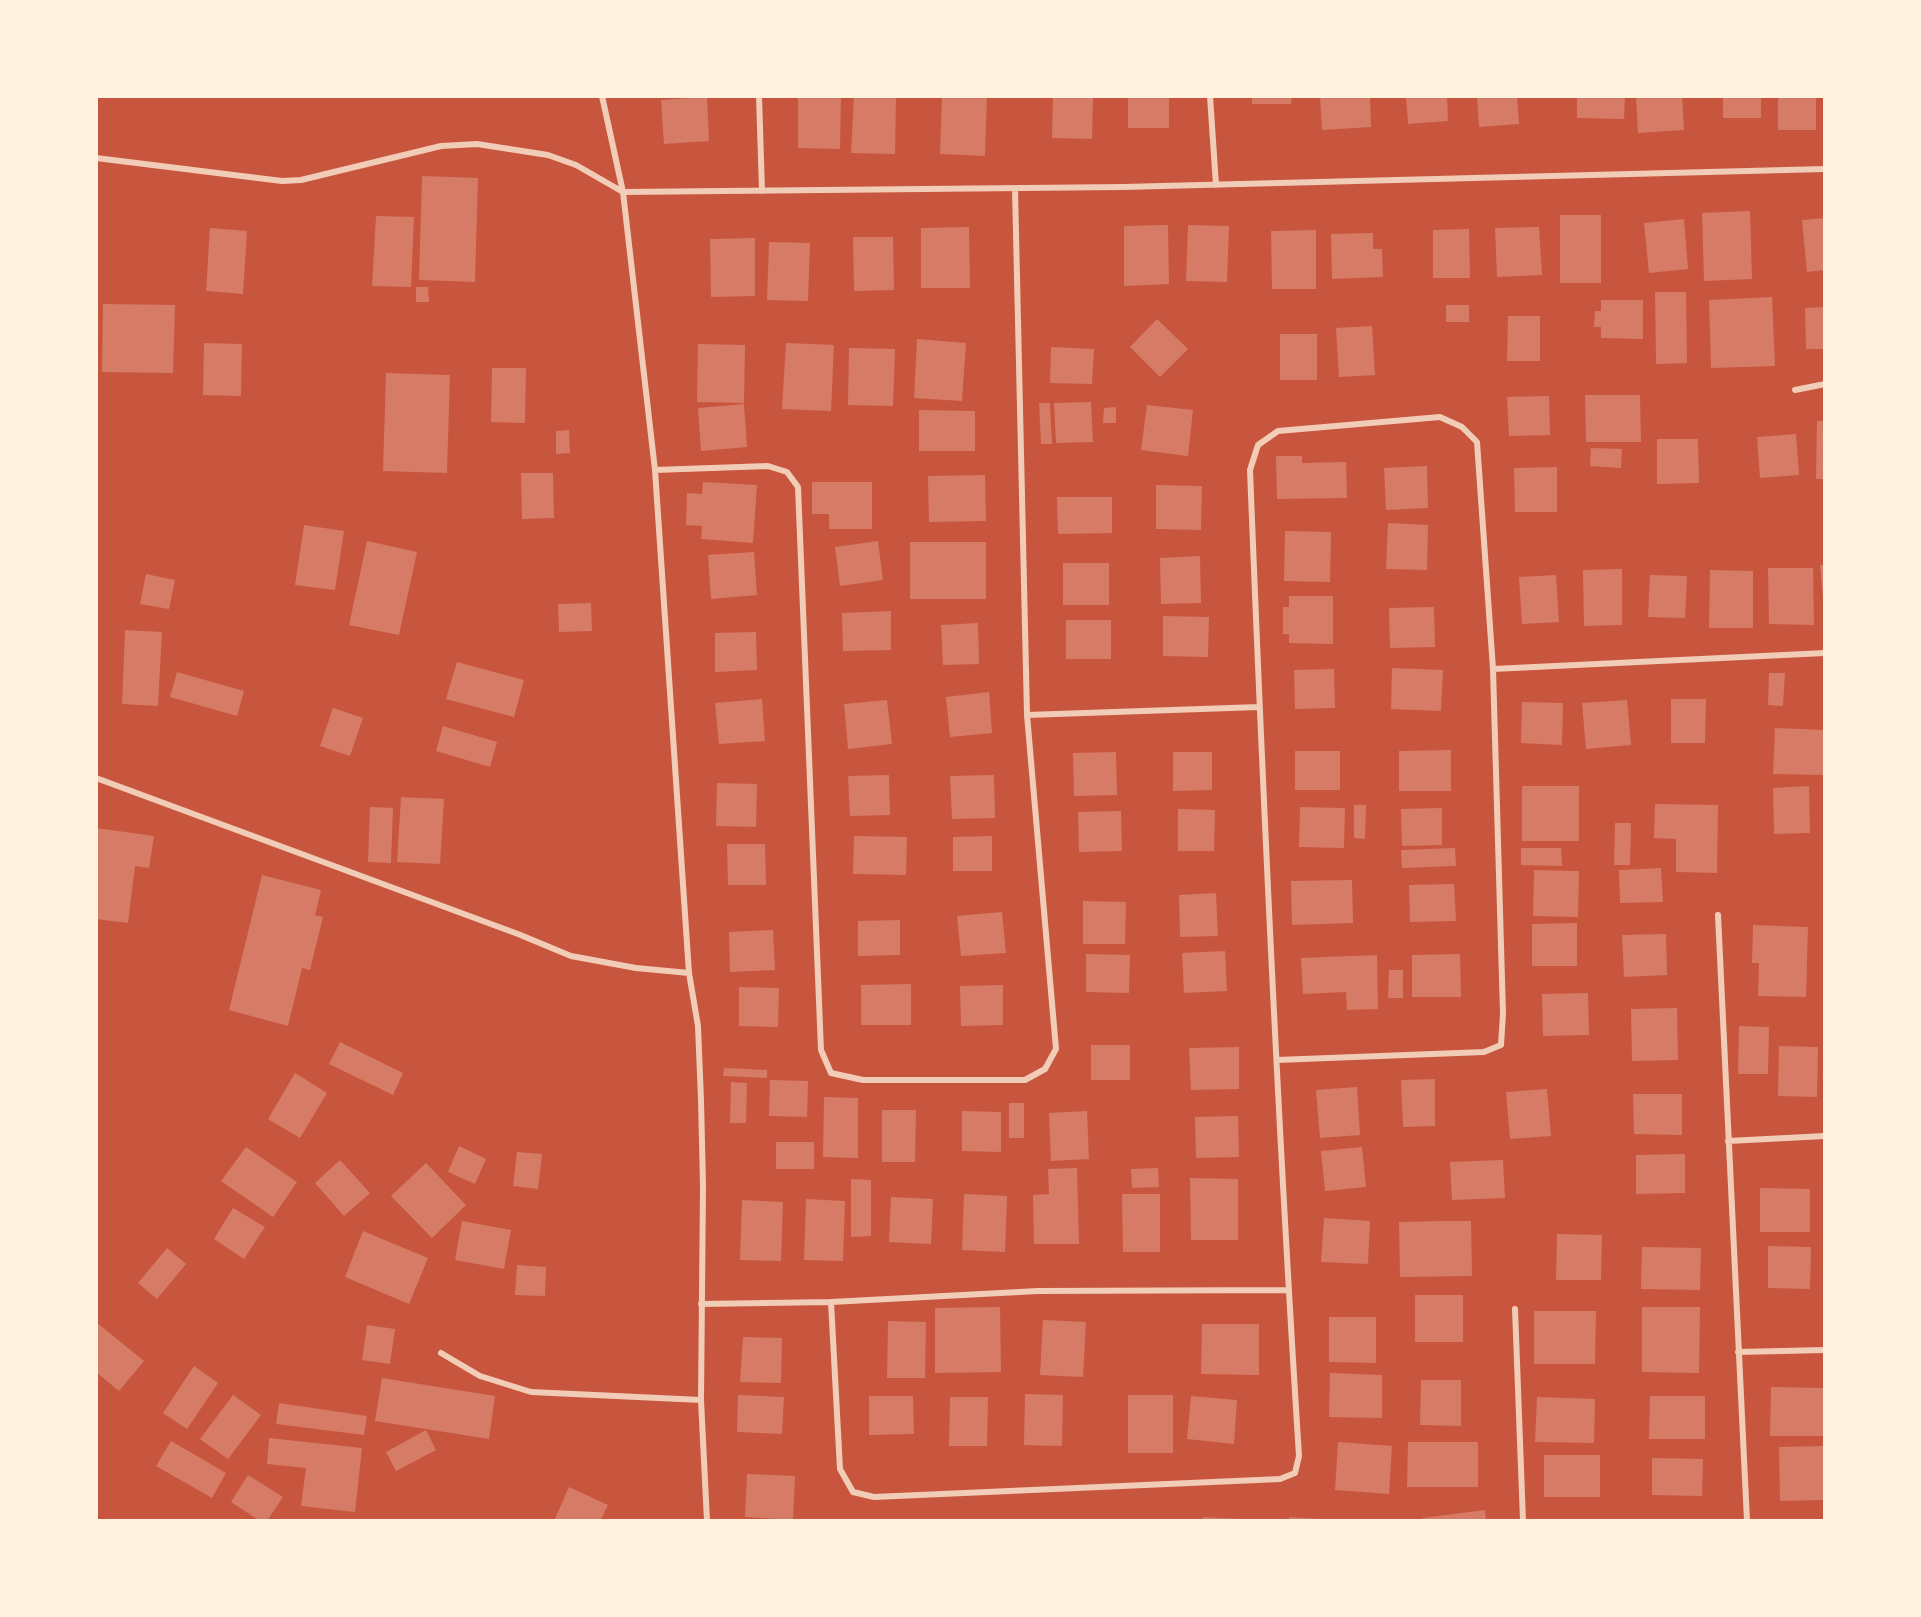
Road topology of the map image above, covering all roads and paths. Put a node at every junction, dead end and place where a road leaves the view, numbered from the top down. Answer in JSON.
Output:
{"nodes":[{"id":1,"x":602,"y":96,"type":"edge"},
{"id":2,"x":759,"y":96,"type":"edge"},
{"id":3,"x":1210,"y":96,"type":"edge"},
{"id":4,"x":96,"y":158,"type":"edge"},
{"id":5,"x":1825,"y":169,"type":"edge"},
{"id":6,"x":1216,"y":184,"type":"junction"},
{"id":7,"x":1015,"y":189,"type":"junction"},
{"id":8,"x":762,"y":191,"type":"junction"},
{"id":9,"x":623,"y":192,"type":"junction"},
{"id":10,"x":1825,"y":384,"type":"edge"},
{"id":11,"x":1795,"y":390,"type":"dead end"},
{"id":12,"x":655,"y":470,"type":"junction"},
{"id":13,"x":1825,"y":653,"type":"edge"},
{"id":14,"x":1493,"y":669,"type":"junction"},
{"id":15,"x":1259,"y":707,"type":"junction"},
{"id":16,"x":1027,"y":715,"type":"junction"},
{"id":17,"x":96,"y":778,"type":"edge"},
{"id":18,"x":1718,"y":915,"type":"dead end"},
{"id":19,"x":689,"y":973,"type":"junction"},
{"id":20,"x":1277,"y":1060,"type":"junction"},
{"id":21,"x":1825,"y":1136,"type":"edge"},
{"id":22,"x":1728,"y":1141,"type":"junction"},
{"id":23,"x":1288,"y":1290,"type":"junction"},
{"id":24,"x":831,"y":1302,"type":"junction"},
{"id":25,"x":701,"y":1304,"type":"junction"},
{"id":26,"x":1515,"y":1309,"type":"dead end"},
{"id":27,"x":1825,"y":1350,"type":"edge"},
{"id":28,"x":1738,"y":1352,"type":"junction"},
{"id":29,"x":441,"y":1353,"type":"dead end"},
{"id":30,"x":701,"y":1401,"type":"junction"},
{"id":31,"x":707,"y":1521,"type":"edge"},
{"id":32,"x":1523,"y":1521,"type":"edge"},
{"id":33,"x":1747,"y":1521,"type":"edge"}],
"edges":[{"from":1,"to":9,"type":"street"},
{"from":2,"to":8,"type":"street"},
{"from":3,"to":6,"type":"street"},
{"from":4,"to":9,"type":"street"},
{"from":5,"to":6,"type":"street"},
{"from":6,"to":7,"type":"street"},
{"from":7,"to":8,"type":"street"},
{"from":7,"to":16,"type":"street"},
{"from":8,"to":9,"type":"street"},
{"from":9,"to":12,"type":"street"},
{"from":10,"to":11,"type":"street"},
{"from":12,"to":16,"type":"street"},
{"from":12,"to":19,"type":"street"},
{"from":13,"to":14,"type":"street"},
{"from":14,"to":15,"type":"street"},
{"from":14,"to":20,"type":"street"},
{"from":15,"to":16,"type":"street"},
{"from":15,"to":20,"type":"street"},
{"from":17,"to":19,"type":"street"},
{"from":18,"to":22,"type":"street"},
{"from":19,"to":25,"type":"street"},
{"from":20,"to":23,"type":"street"},
{"from":21,"to":22,"type":"street"},
{"from":22,"to":28,"type":"street"},
{"from":23,"to":24,"type":"street"},
{"from":23,"to":24,"type":"street"},
{"from":24,"to":25,"type":"street"},
{"from":25,"to":30,"type":"street"},
{"from":26,"to":32,"type":"street"},
{"from":27,"to":28,"type":"street"},
{"from":28,"to":33,"type":"street"},
{"from":29,"to":30,"type":"street"},
{"from":30,"to":31,"type":"street"}]}
